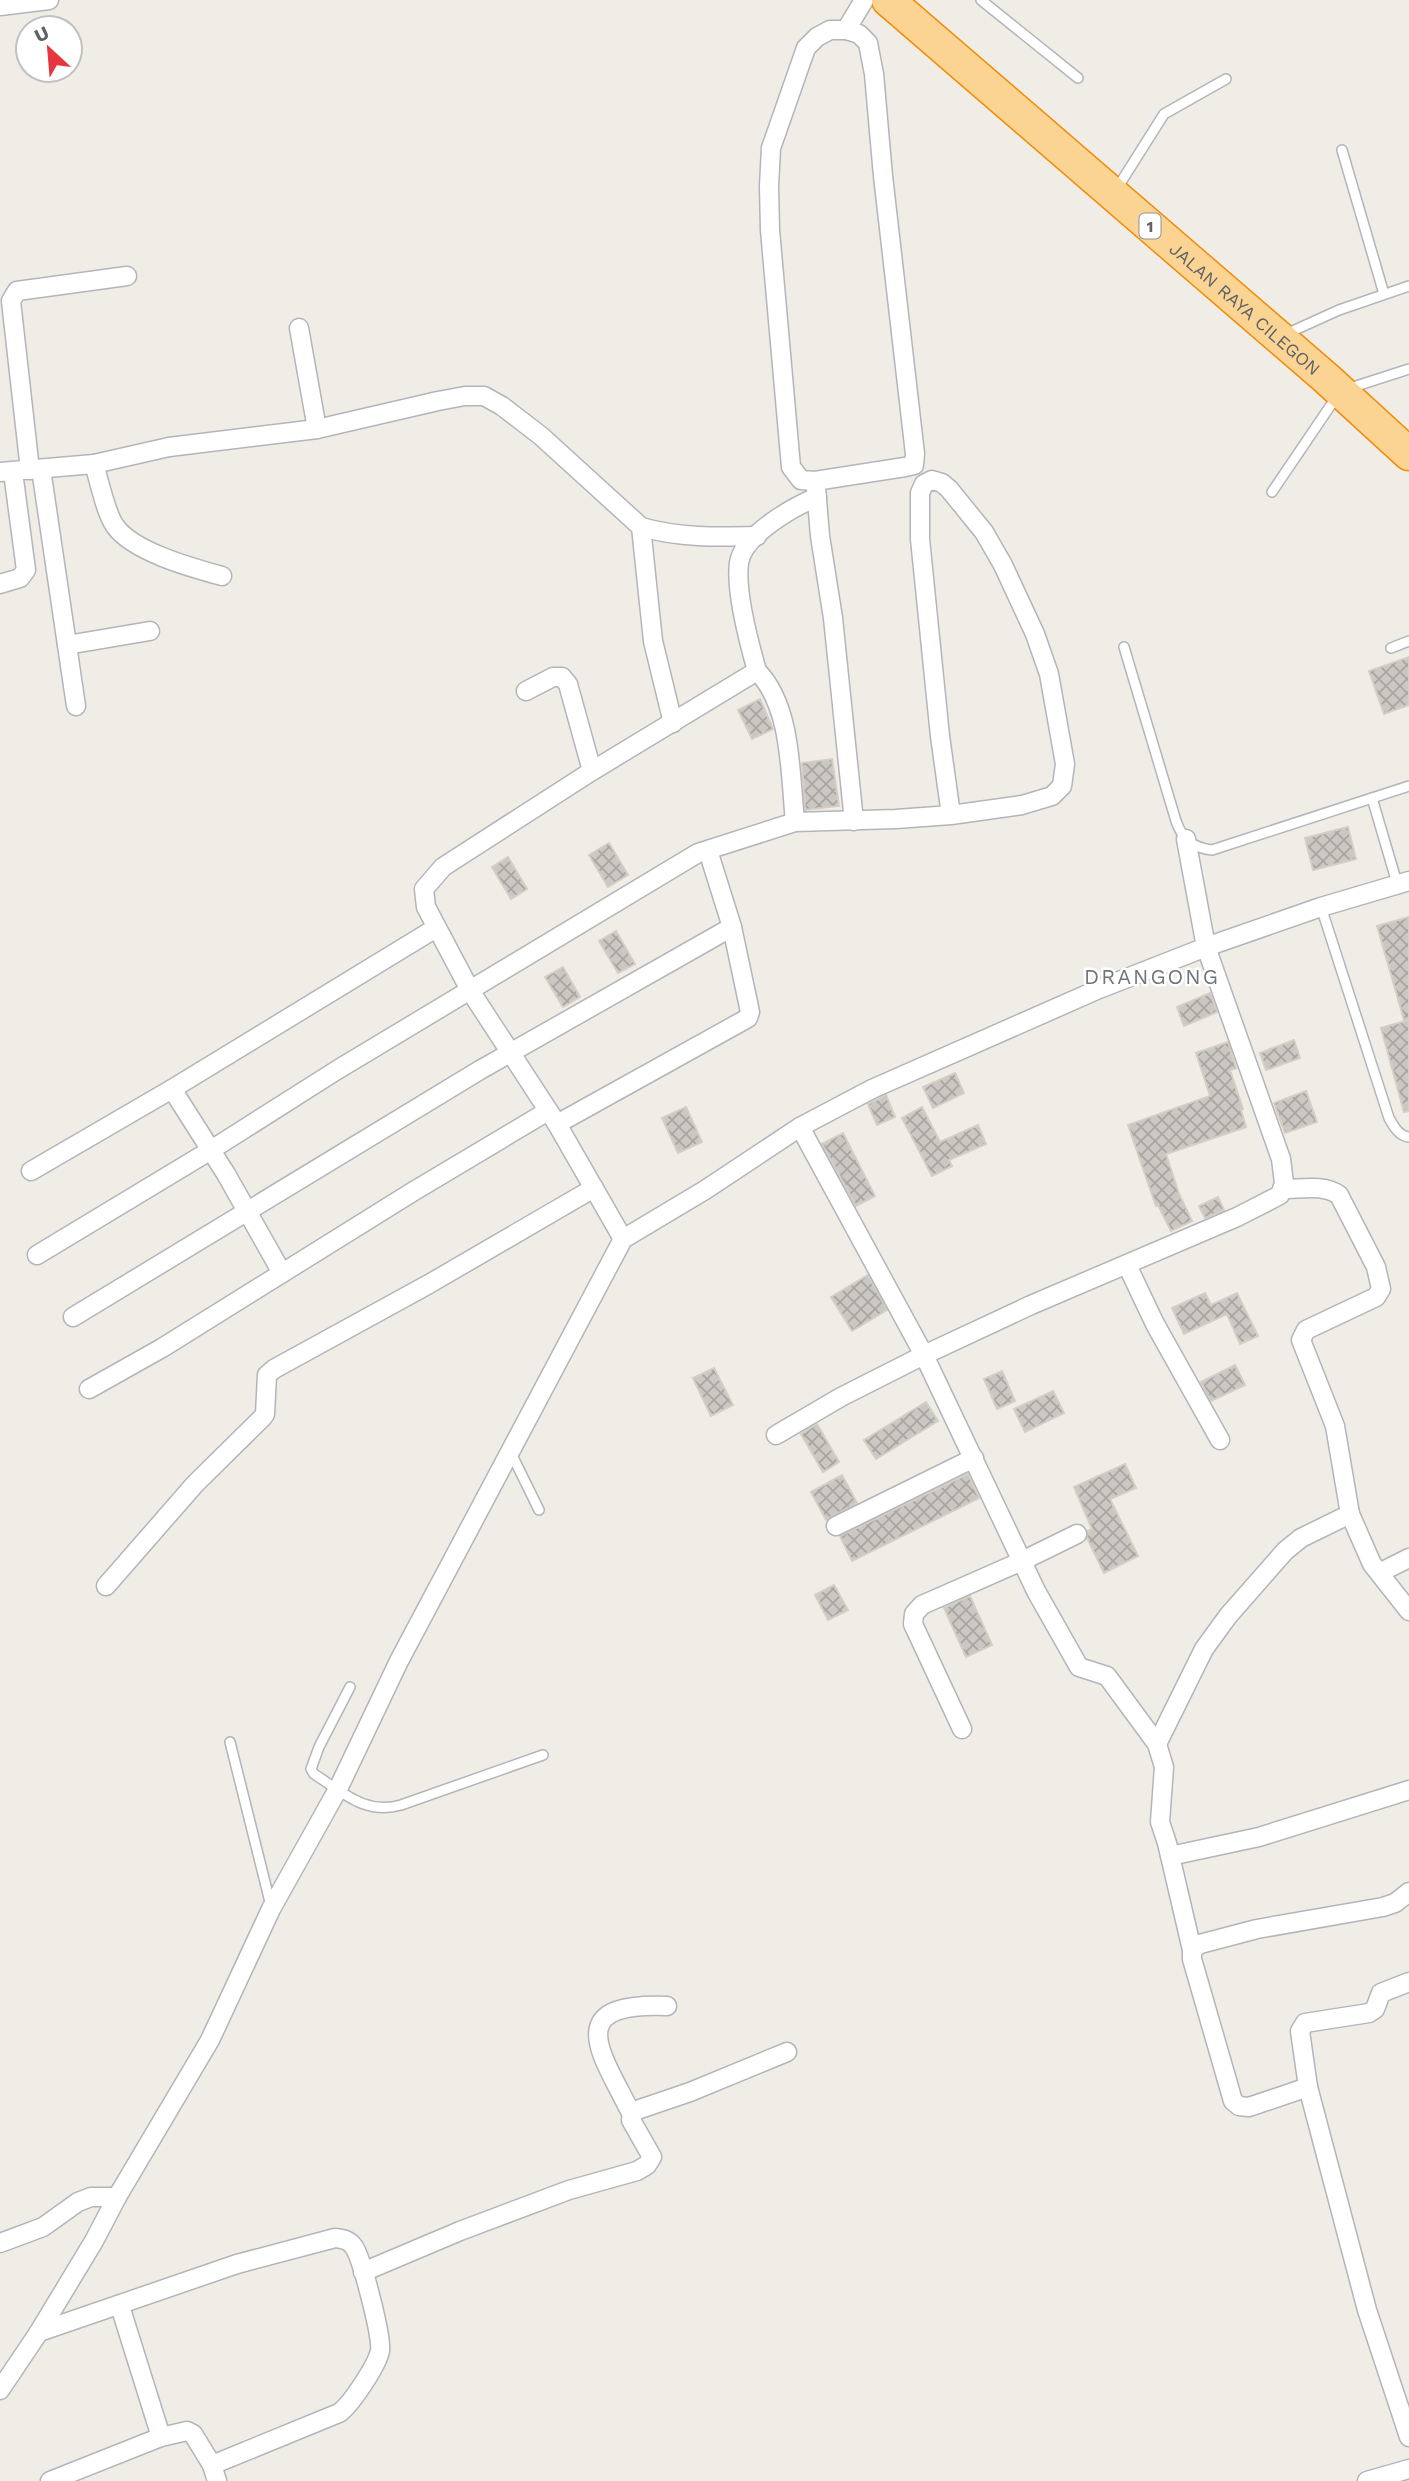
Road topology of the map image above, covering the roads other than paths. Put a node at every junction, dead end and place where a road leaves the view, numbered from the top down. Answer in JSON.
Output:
{"nodes":[{"id":1,"x":49,"y":0,"type":"edge"},
{"id":2,"x":864,"y":0,"type":"edge"},
{"id":3,"x":981,"y":0,"type":"edge"},
{"id":4,"x":0,"y":6,"type":"edge"},
{"id":5,"x":902,"y":8,"type":"edge"},
{"id":6,"x":846,"y":30,"type":"junction"},
{"id":7,"x":1078,"y":78,"type":"dead end"},
{"id":8,"x":1226,"y":79,"type":"dead end"},
{"id":9,"x":1342,"y":150,"type":"dead end"},
{"id":10,"x":1113,"y":194,"type":"junction"},
{"id":11,"x":127,"y":276,"type":"dead end"},
{"id":12,"x":1409,"y":286,"type":"edge"},
{"id":13,"x":1384,"y":294,"type":"junction"},
{"id":14,"x":299,"y":328,"type":"dead end"},
{"id":15,"x":1278,"y":337,"type":"junction"},
{"id":16,"x":1409,"y":369,"type":"edge"},
{"id":17,"x":1340,"y":391,"type":"junction"},
{"id":18,"x":317,"y":429,"type":"junction"},
{"id":19,"x":1409,"y":454,"type":"edge"},
{"id":20,"x":94,"y":464,"type":"junction"},
{"id":21,"x":914,"y":465,"type":"junction"},
{"id":22,"x":21,"y":471,"type":"edge"},
{"id":23,"x":816,"y":489,"type":"junction"},
{"id":24,"x":1272,"y":492,"type":"dead end"},
{"id":25,"x":920,"y":493,"type":"junction"},
{"id":26,"x":641,"y":527,"type":"junction"},
{"id":27,"x":757,"y":536,"type":"junction"},
{"id":28,"x":222,"y":576,"type":"dead end"},
{"id":29,"x":0,"y":583,"type":"edge"},
{"id":30,"x":150,"y":631,"type":"dead end"},
{"id":31,"x":1409,"y":641,"type":"edge"},
{"id":32,"x":67,"y":645,"type":"junction"},
{"id":33,"x":1124,"y":647,"type":"dead end"},
{"id":34,"x":1391,"y":648,"type":"dead end"},
{"id":35,"x":757,"y":671,"type":"junction"},
{"id":36,"x":526,"y":691,"type":"dead end"},
{"id":37,"x":76,"y":706,"type":"dead end"},
{"id":38,"x":673,"y":723,"type":"junction"},
{"id":39,"x":592,"y":771,"type":"junction"},
{"id":40,"x":1409,"y":786,"type":"edge"},
{"id":41,"x":1372,"y":798,"type":"junction"},
{"id":42,"x":951,"y":815,"type":"junction"},
{"id":43,"x":854,"y":821,"type":"junction"},
{"id":44,"x":795,"y":822,"type":"junction"},
{"id":45,"x":1186,"y":839,"type":"junction"},
{"id":46,"x":705,"y":852,"type":"junction"},
{"id":47,"x":1403,"y":882,"type":"edge"},
{"id":48,"x":1321,"y":907,"type":"junction"},
{"id":49,"x":732,"y":927,"type":"junction"},
{"id":50,"x":436,"y":928,"type":"junction"},
{"id":51,"x":1206,"y":947,"type":"junction"},
{"id":52,"x":471,"y":992,"type":"junction"},
{"id":53,"x":510,"y":1054,"type":"junction"},
{"id":54,"x":172,"y":1089,"type":"junction"},
{"id":55,"x":553,"y":1118,"type":"junction"},
{"id":56,"x":800,"y":1128,"type":"junction"},
{"id":57,"x":1409,"y":1138,"type":"edge"},
{"id":58,"x":211,"y":1150,"type":"junction"},
{"id":59,"x":31,"y":1171,"type":"dead end"},
{"id":60,"x":594,"y":1188,"type":"junction"},
{"id":61,"x":1283,"y":1189,"type":"junction"},
{"id":62,"x":248,"y":1211,"type":"junction"},
{"id":63,"x":623,"y":1239,"type":"junction"},
{"id":64,"x":37,"y":1255,"type":"dead end"},
{"id":65,"x":1127,"y":1265,"type":"junction"},
{"id":66,"x":282,"y":1273,"type":"junction"},
{"id":67,"x":74,"y":1317,"type":"dead end"},
{"id":68,"x":924,"y":1355,"type":"junction"},
{"id":69,"x":89,"y":1389,"type":"dead end"},
{"id":70,"x":776,"y":1435,"type":"dead end"},
{"id":71,"x":1220,"y":1440,"type":"dead end"},
{"id":72,"x":511,"y":1453,"type":"junction"},
{"id":73,"x":974,"y":1458,"type":"junction"},
{"id":74,"x":539,"y":1510,"type":"dead end"},
{"id":75,"x":1350,"y":1514,"type":"junction"},
{"id":76,"x":836,"y":1526,"type":"dead end"},
{"id":77,"x":1077,"y":1534,"type":"dead end"},
{"id":78,"x":1409,"y":1559,"type":"edge"},
{"id":79,"x":1022,"y":1561,"type":"junction"},
{"id":80,"x":1381,"y":1572,"type":"junction"},
{"id":81,"x":106,"y":1586,"type":"dead end"},
{"id":82,"x":1409,"y":1611,"type":"edge"},
{"id":83,"x":350,"y":1687,"type":"dead end"},
{"id":84,"x":962,"y":1729,"type":"dead end"},
{"id":85,"x":230,"y":1742,"type":"dead end"},
{"id":86,"x":1157,"y":1744,"type":"junction"},
{"id":87,"x":543,"y":1755,"type":"dead end"},
{"id":88,"x":338,"y":1789,"type":"junction"},
{"id":89,"x":1409,"y":1790,"type":"edge"},
{"id":90,"x":1170,"y":1856,"type":"junction"},
{"id":91,"x":1409,"y":1892,"type":"edge"},
{"id":92,"x":271,"y":1909,"type":"junction"},
{"id":93,"x":1192,"y":1950,"type":"junction"},
{"id":94,"x":1409,"y":1982,"type":"edge"},
{"id":95,"x":667,"y":2006,"type":"dead end"},
{"id":96,"x":787,"y":2052,"type":"dead end"},
{"id":97,"x":1308,"y":2087,"type":"junction"},
{"id":98,"x":632,"y":2115,"type":"junction"},
{"id":99,"x":117,"y":2197,"type":"junction"},
{"id":100,"x":0,"y":2243,"type":"edge"},
{"id":101,"x":363,"y":2272,"type":"junction"},
{"id":102,"x":120,"y":2306,"type":"junction"},
{"id":103,"x":39,"y":2332,"type":"junction"},
{"id":104,"x":0,"y":2390,"type":"edge"},
{"id":105,"x":161,"y":2437,"type":"junction"},
{"id":106,"x":1409,"y":2437,"type":"edge"},
{"id":107,"x":1409,"y":2469,"type":"edge"},
{"id":108,"x":214,"y":2473,"type":"edge"},
{"id":109,"x":50,"y":2481,"type":"edge"},
{"id":110,"x":1367,"y":2481,"type":"edge"}],
"edges":[{"from":1,"to":4,"type":"street"},
{"from":2,"to":6,"type":"street"},
{"from":3,"to":7,"type":"lane"},
{"from":5,"to":10,"type":"highway","name":"JALAN RAYA CILEGON","number":"1"},
{"from":6,"to":21,"type":"street"},
{"from":6,"to":23,"type":"street"},
{"from":8,"to":10,"type":"lane"},
{"from":9,"to":13,"type":"lane"},
{"from":10,"to":15,"type":"highway","name":"JALAN RAYA CILEGON","number":"1"},
{"from":11,"to":22,"type":"street"},
{"from":12,"to":13,"type":"lane"},
{"from":13,"to":15,"type":"lane"},
{"from":14,"to":18,"type":"street"},
{"from":15,"to":17,"type":"highway","name":"JALAN RAYA CILEGON","number":"1"},
{"from":16,"to":17,"type":"lane"},
{"from":17,"to":19,"type":"highway","name":"JALAN RAYA CILEGON","number":"1"},
{"from":17,"to":24,"type":"lane"},
{"from":18,"to":20,"type":"street"},
{"from":18,"to":26,"type":"street"},
{"from":20,"to":22,"type":"street"},
{"from":20,"to":28,"type":"street"},
{"from":21,"to":23,"type":"street"},
{"from":21,"to":25,"type":"street"},
{"from":22,"to":29,"type":"street"},
{"from":22,"to":32,"type":"street"},
{"from":23,"to":27,"type":"street"},
{"from":23,"to":43,"type":"street"},
{"from":25,"to":42,"type":"street"},
{"from":25,"to":42,"type":"street"},
{"from":26,"to":27,"type":"street"},
{"from":26,"to":38,"type":"street"},
{"from":27,"to":35,"type":"street"},
{"from":30,"to":32,"type":"street"},
{"from":31,"to":34,"type":"lane"},
{"from":32,"to":37,"type":"street"},
{"from":33,"to":45,"type":"lane"},
{"from":35,"to":38,"type":"street"},
{"from":35,"to":44,"type":"street"},
{"from":36,"to":39,"type":"street"},
{"from":38,"to":39,"type":"street"},
{"from":39,"to":50,"type":"street"},
{"from":40,"to":41,"type":"lane"},
{"from":41,"to":45,"type":"lane"},
{"from":41,"to":47,"type":"lane"},
{"from":42,"to":43,"type":"street"},
{"from":43,"to":44,"type":"street"},
{"from":44,"to":46,"type":"street"},
{"from":45,"to":51,"type":"street"},
{"from":46,"to":49,"type":"street"},
{"from":46,"to":52,"type":"street"},
{"from":47,"to":48,"type":"street"},
{"from":48,"to":51,"type":"street"},
{"from":48,"to":57,"type":"lane"},
{"from":49,"to":53,"type":"street"},
{"from":49,"to":55,"type":"street"},
{"from":50,"to":52,"type":"street"},
{"from":50,"to":54,"type":"street"},
{"from":51,"to":56,"type":"street"},
{"from":51,"to":61,"type":"street"},
{"from":52,"to":53,"type":"street"},
{"from":52,"to":58,"type":"street"},
{"from":53,"to":55,"type":"street"},
{"from":53,"to":62,"type":"street"},
{"from":54,"to":58,"type":"street"},
{"from":54,"to":59,"type":"street"},
{"from":55,"to":60,"type":"street"},
{"from":55,"to":66,"type":"street"},
{"from":56,"to":63,"type":"street"},
{"from":56,"to":68,"type":"street"},
{"from":58,"to":62,"type":"street"},
{"from":58,"to":64,"type":"street"},
{"from":60,"to":63,"type":"street"},
{"from":60,"to":81,"type":"street"},
{"from":61,"to":65,"type":"street"},
{"from":61,"to":75,"type":"street"},
{"from":62,"to":66,"type":"street"},
{"from":62,"to":67,"type":"street"},
{"from":63,"to":72,"type":"street"},
{"from":65,"to":68,"type":"street"},
{"from":65,"to":71,"type":"street"},
{"from":66,"to":69,"type":"street"},
{"from":68,"to":70,"type":"street"},
{"from":68,"to":73,"type":"street"},
{"from":72,"to":74,"type":"lane"},
{"from":72,"to":88,"type":"street"},
{"from":73,"to":76,"type":"street"},
{"from":73,"to":79,"type":"street"},
{"from":75,"to":80,"type":"street"},
{"from":75,"to":86,"type":"street"},
{"from":77,"to":79,"type":"street"},
{"from":78,"to":80,"type":"street"},
{"from":79,"to":84,"type":"street"},
{"from":79,"to":86,"type":"street"},
{"from":80,"to":82,"type":"street"},
{"from":83,"to":88,"type":"lane"},
{"from":85,"to":92,"type":"lane"},
{"from":86,"to":90,"type":"street"},
{"from":87,"to":88,"type":"lane"},
{"from":88,"to":92,"type":"street"},
{"from":89,"to":90,"type":"street"},
{"from":90,"to":93,"type":"street"},
{"from":91,"to":93,"type":"street"},
{"from":92,"to":99,"type":"street"},
{"from":93,"to":97,"type":"street"},
{"from":94,"to":97,"type":"street"},
{"from":95,"to":98,"type":"street"},
{"from":96,"to":98,"type":"street"},
{"from":97,"to":106,"type":"street"},
{"from":98,"to":101,"type":"street"},
{"from":99,"to":100,"type":"street"},
{"from":99,"to":103,"type":"street"},
{"from":101,"to":102,"type":"street"},
{"from":101,"to":108,"type":"street"},
{"from":102,"to":103,"type":"street"},
{"from":102,"to":105,"type":"street"},
{"from":103,"to":104,"type":"street"},
{"from":105,"to":108,"type":"street"},
{"from":105,"to":109,"type":"street"},
{"from":107,"to":110,"type":"street"}]}
